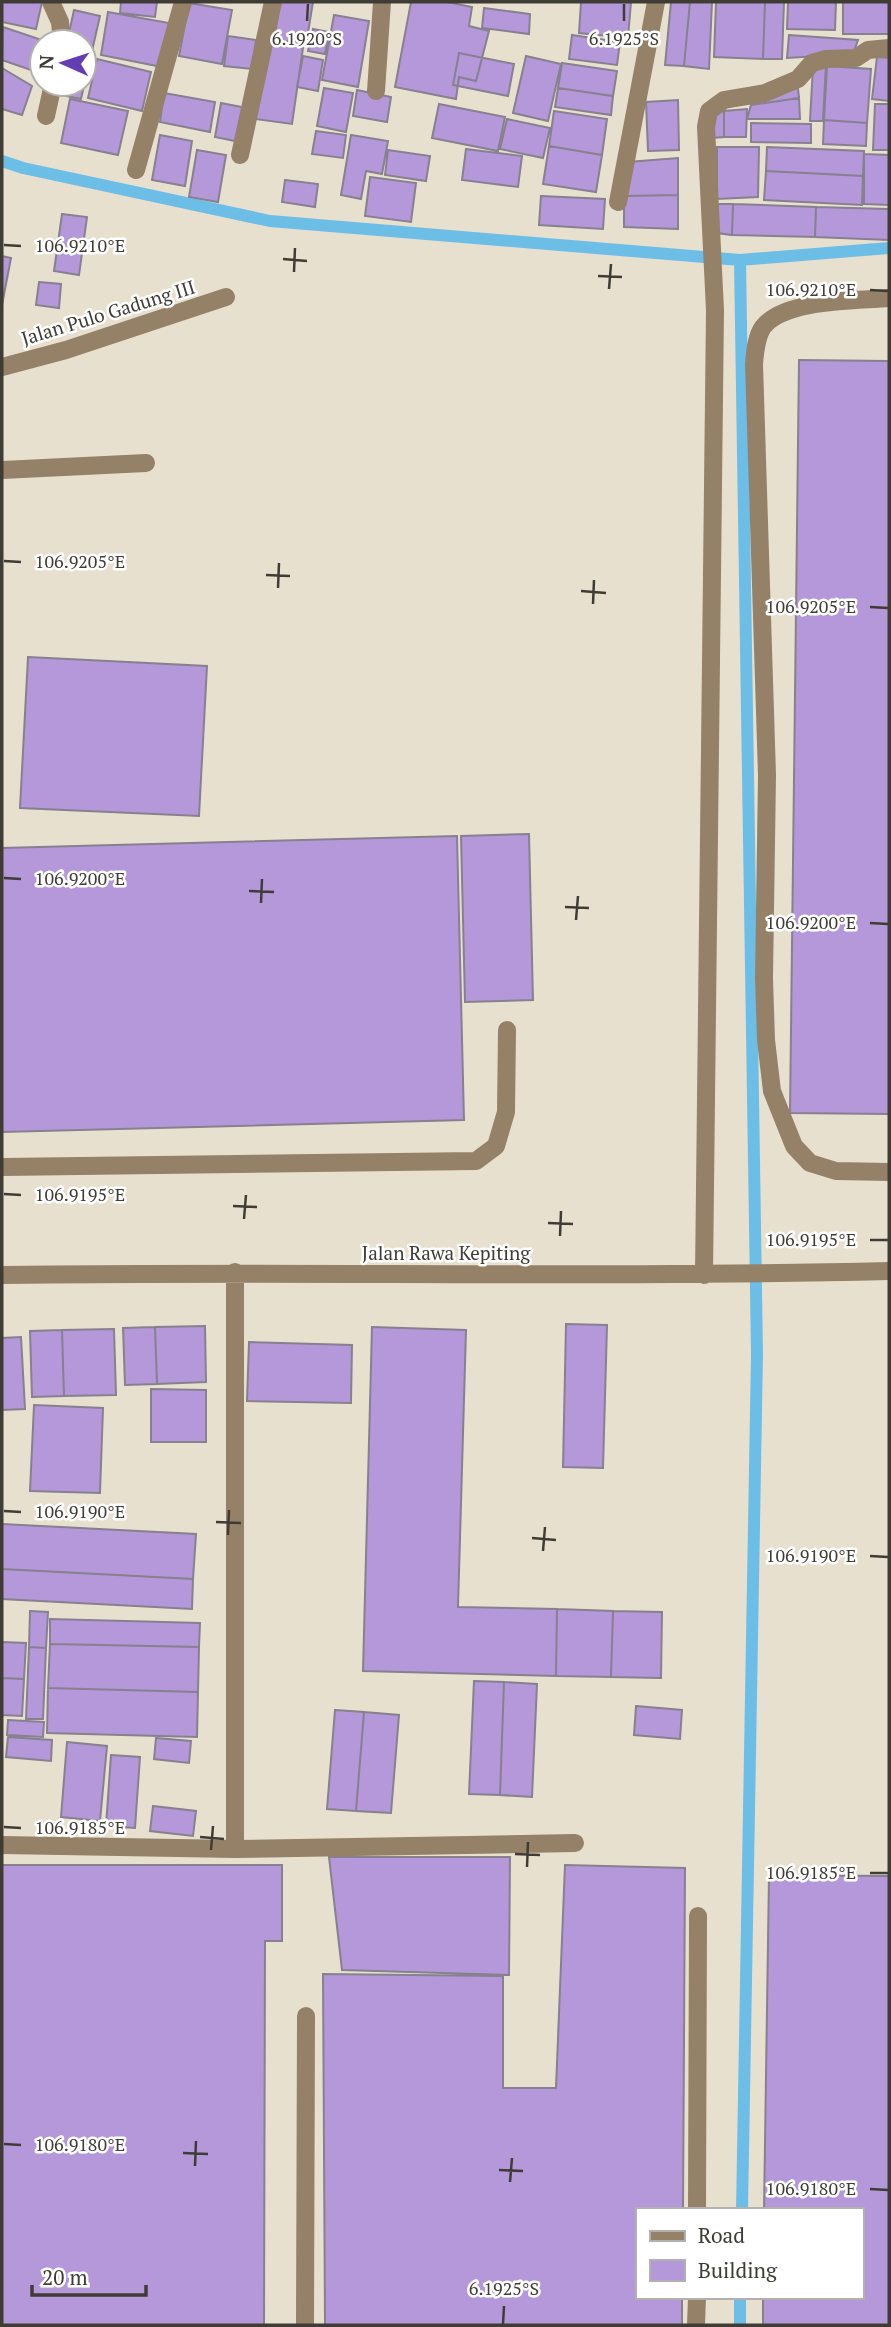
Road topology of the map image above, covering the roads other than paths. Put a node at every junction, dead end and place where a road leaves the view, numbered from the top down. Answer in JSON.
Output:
{"nodes":[{"id":1,"x":51,"y":2,"type":"edge"},
{"id":2,"x":183,"y":2,"type":"edge"},
{"id":3,"x":273,"y":2,"type":"edge"},
{"id":4,"x":379,"y":2,"type":"edge"},
{"id":5,"x":656,"y":2,"type":"edge"},
{"id":6,"x":61,"y":28,"type":"edge"},
{"id":7,"x":889,"y":48,"type":"edge"},
{"id":8,"x":376,"y":91,"type":"dead end"},
{"id":9,"x":50,"y":98,"type":"edge"},
{"id":10,"x":46,"y":116,"type":"dead end"},
{"id":11,"x":240,"y":155,"type":"dead end"},
{"id":12,"x":136,"y":170,"type":"dead end"},
{"id":13,"x":618,"y":202,"type":"dead end"},
{"id":14,"x":226,"y":297,"type":"dead end"},
{"id":15,"x":889,"y":298,"type":"edge"},
{"id":16,"x":2,"y":367,"type":"edge"},
{"id":17,"x":146,"y":463,"type":"dead end"},
{"id":18,"x":2,"y":470,"type":"edge"},
{"id":19,"x":507,"y":1030,"type":"dead end"},
{"id":20,"x":2,"y":1167,"type":"edge"},
{"id":21,"x":889,"y":1172,"type":"edge"},
{"id":22,"x":889,"y":1270,"type":"edge"},
{"id":23,"x":235,"y":1272,"type":"junction"},
{"id":24,"x":2,"y":1275,"type":"edge"},
{"id":25,"x":704,"y":1275,"type":"junction"},
{"id":26,"x":575,"y":1843,"type":"dead end"},
{"id":27,"x":2,"y":1845,"type":"edge"},
{"id":28,"x":236,"y":1849,"type":"junction"},
{"id":29,"x":698,"y":1916,"type":"dead end"},
{"id":30,"x":306,"y":2016,"type":"dead end"},
{"id":31,"x":697,"y":2208,"type":"edge"},
{"id":32,"x":697,"y":2299,"type":"edge"},
{"id":33,"x":304,"y":2325,"type":"edge"},
{"id":34,"x":696,"y":2325,"type":"edge"}],
"edges":[{"from":1,"to":6,"type":"street"},
{"from":2,"to":12,"type":"street"},
{"from":3,"to":11,"type":"street"},
{"from":4,"to":8,"type":"street"},
{"from":5,"to":13,"type":"street"},
{"from":7,"to":25,"type":"street"},
{"from":9,"to":10,"type":"street"},
{"from":14,"to":16,"type":"street","name":"Jalan Pulo Gadung III"},
{"from":15,"to":21,"type":"street"},
{"from":17,"to":18,"type":"street"},
{"from":19,"to":20,"type":"street"},
{"from":22,"to":25,"type":"street","name":"Jalan Rawa Kepiting"},
{"from":23,"to":24,"type":"street","name":"Jalan Rawa Kepiting"},
{"from":23,"to":25,"type":"street","name":"Jalan Rawa Kepiting"},
{"from":23,"to":28,"type":"street"},
{"from":26,"to":28,"type":"street"},
{"from":27,"to":28,"type":"street"},
{"from":29,"to":31,"type":"street"},
{"from":30,"to":33,"type":"street"},
{"from":32,"to":34,"type":"street"}]}
